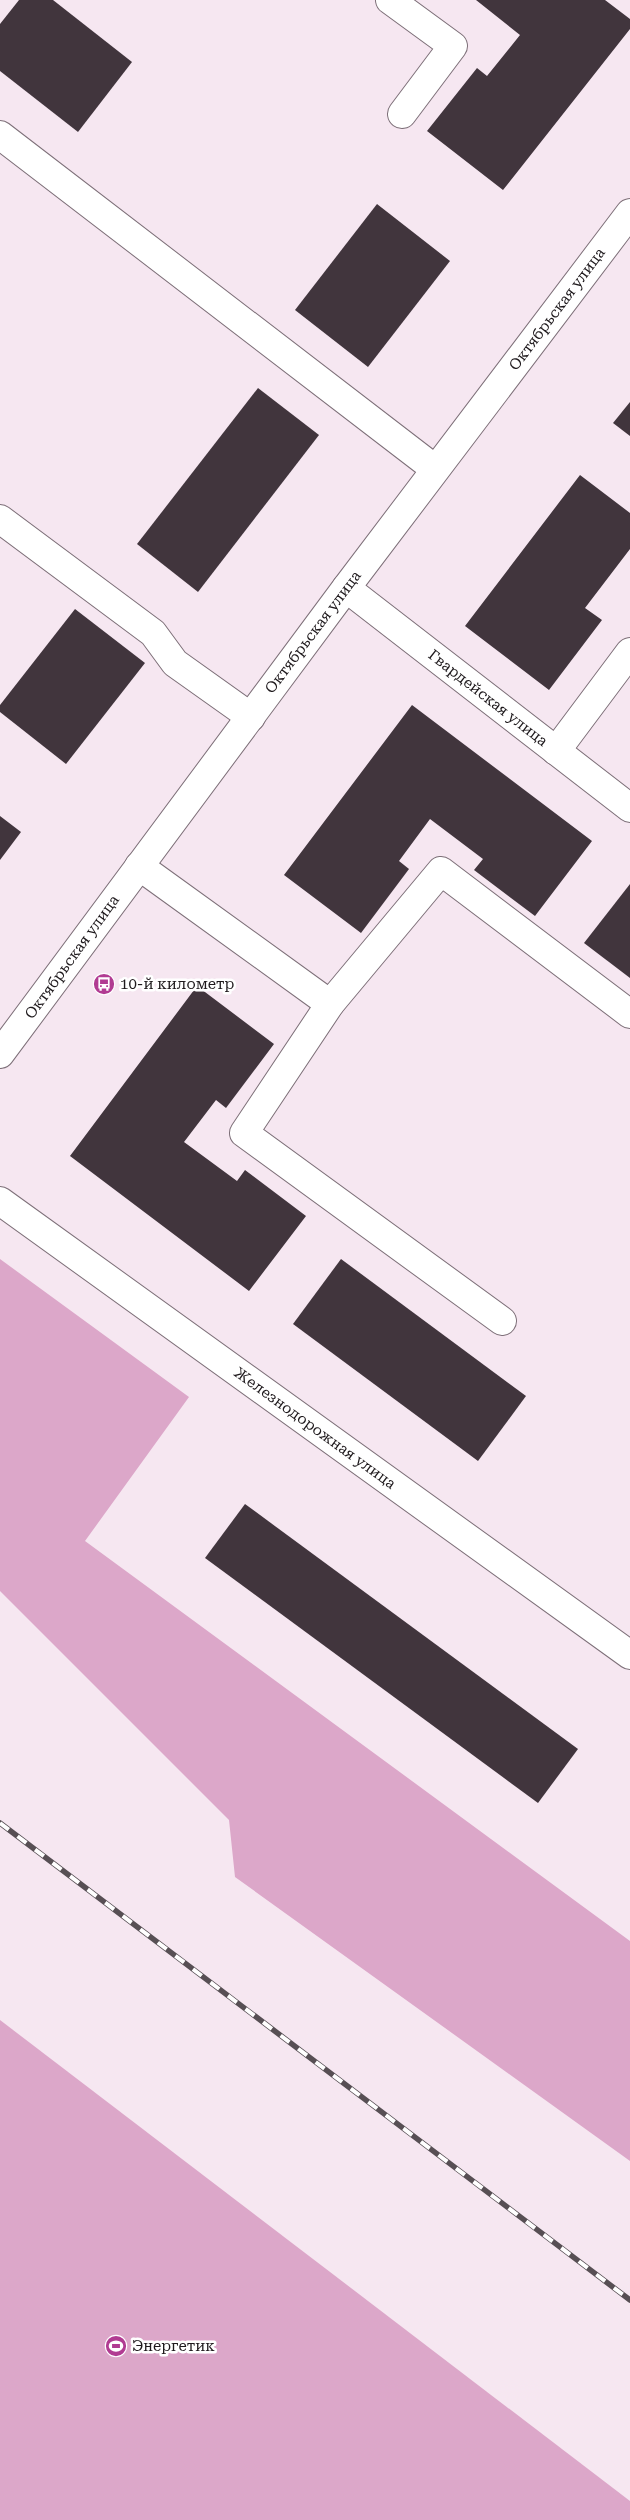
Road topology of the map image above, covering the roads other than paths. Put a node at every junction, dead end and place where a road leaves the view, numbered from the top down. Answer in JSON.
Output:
{"nodes":[{"id":1,"x":390,"y":0,"type":"edge"},
{"id":2,"x":402,"y":114,"type":"dead end"},
{"id":3,"x":0,"y":135,"type":"edge"},
{"id":4,"x":630,"y":212,"type":"edge"},
{"id":5,"x":436,"y":469,"type":"junction"},
{"id":6,"x":0,"y":518,"type":"edge"},
{"id":7,"x":346,"y":588,"type":"junction"},
{"id":8,"x":630,"y":652,"type":"edge"},
{"id":9,"x":251,"y":717,"type":"junction"},
{"id":10,"x":556,"y":751,"type":"junction"},
{"id":11,"x":630,"y":808,"type":"edge"},
{"id":12,"x":139,"y":866,"type":"junction"},
{"id":13,"x":330,"y":1004,"type":"junction"},
{"id":14,"x":630,"y":1014,"type":"edge"},
{"id":15,"x":0,"y":1054,"type":"edge"},
{"id":16,"x":0,"y":1202,"type":"edge"},
{"id":17,"x":502,"y":1321,"type":"dead end"},
{"id":18,"x":630,"y":1655,"type":"edge"}],
"edges":[{"from":1,"to":2,"type":"street"},
{"from":3,"to":5,"type":"street"},
{"from":4,"to":5,"type":"street","name":"Октябрьская улица"},
{"from":5,"to":7,"type":"street","name":"Октябрьская улица"},
{"from":6,"to":9,"type":"street"},
{"from":7,"to":9,"type":"street","name":"Октябрьская улица"},
{"from":7,"to":10,"type":"street","name":"Гвардейская улица"},
{"from":8,"to":10,"type":"street"},
{"from":9,"to":12,"type":"street","name":"Октябрьская улица"},
{"from":10,"to":11,"type":"street","name":"Гвардейская улица"},
{"from":12,"to":13,"type":"street"},
{"from":12,"to":15,"type":"street","name":"Октябрьская улица"},
{"from":13,"to":14,"type":"street"},
{"from":13,"to":17,"type":"street"},
{"from":16,"to":18,"type":"street","name":"Железнодорожная улица"}]}
